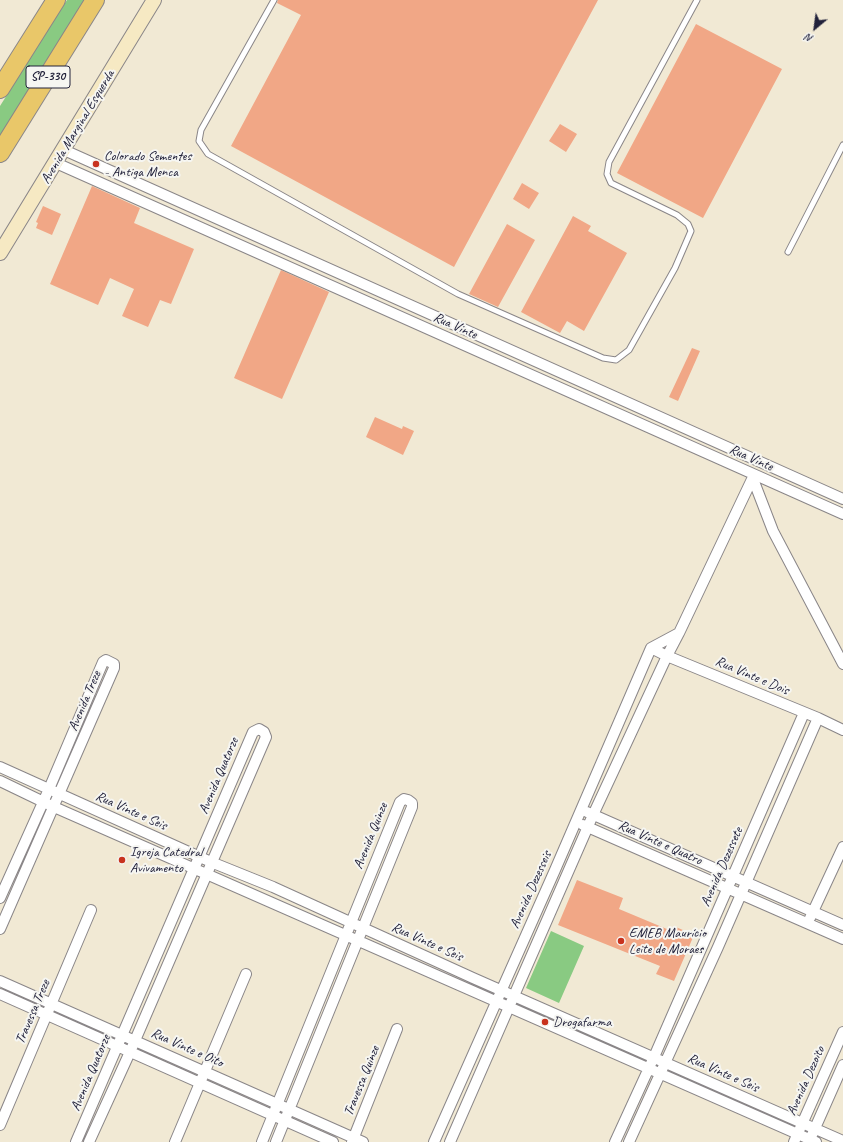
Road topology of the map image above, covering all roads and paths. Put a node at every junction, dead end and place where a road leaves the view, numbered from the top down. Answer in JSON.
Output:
{"nodes":[{"id":1,"x":56,"y":0,"type":"edge"},
{"id":2,"x":95,"y":0,"type":"edge"},
{"id":3,"x":154,"y":0,"type":"edge"},
{"id":4,"x":274,"y":0,"type":"edge"},
{"id":5,"x":697,"y":0,"type":"edge"},
{"id":6,"x":0,"y":89,"type":"edge"},
{"id":7,"x":843,"y":145,"type":"edge"},
{"id":8,"x":64,"y":150,"type":"junction"},
{"id":9,"x":0,"y":154,"type":"edge"},
{"id":10,"x":56,"y":163,"type":"junction"},
{"id":11,"x":0,"y":252,"type":"edge"},
{"id":12,"x":788,"y":252,"type":"dead end"},
{"id":13,"x":754,"y":477,"type":"junction"},
{"id":14,"x":843,"y":499,"type":"edge"},
{"id":15,"x":843,"y":514,"type":"edge"},
{"id":16,"x":679,"y":633,"type":"junction"},
{"id":17,"x":651,"y":648,"type":"junction"},
{"id":18,"x":667,"y":656,"type":"junction"},
{"id":19,"x":843,"y":664,"type":"edge"},
{"id":20,"x":804,"y":713,"type":"junction"},
{"id":21,"x":818,"y":718,"type":"junction"},
{"id":22,"x":843,"y":730,"type":"edge"},
{"id":23,"x":0,"y":767,"type":"edge"},
{"id":24,"x":0,"y":782,"type":"edge"},
{"id":25,"x":49,"y":789,"type":"junction"},
{"id":26,"x":60,"y":794,"type":"junction"},
{"id":27,"x":43,"y":802,"type":"junction"},
{"id":28,"x":223,"y":802,"type":"junction"},
{"id":29,"x":54,"y":807,"type":"junction"},
{"id":30,"x":235,"y":807,"type":"junction"},
{"id":31,"x":581,"y":809,"type":"junction"},
{"id":32,"x":593,"y":815,"type":"junction"},
{"id":33,"x":576,"y":822,"type":"junction"},
{"id":34,"x":588,"y":827,"type":"junction"},
{"id":35,"x":843,"y":848,"type":"edge"},
{"id":36,"x":200,"y":857,"type":"junction"},
{"id":37,"x":211,"y":862,"type":"junction"},
{"id":38,"x":196,"y":868,"type":"junction"},
{"id":39,"x":207,"y":874,"type":"junction"},
{"id":40,"x":733,"y":876,"type":"junction"},
{"id":41,"x":746,"y":882,"type":"junction"},
{"id":42,"x":728,"y":888,"type":"junction"},
{"id":43,"x":741,"y":894,"type":"junction"},
{"id":44,"x":0,"y":898,"type":"edge"},
{"id":45,"x":91,"y":910,"type":"dead end"},
{"id":46,"x":813,"y":912,"type":"junction"},
{"id":47,"x":351,"y":922,"type":"junction"},
{"id":48,"x":808,"y":924,"type":"junction"},
{"id":49,"x":843,"y":925,"type":"edge"},
{"id":50,"x":362,"y":928,"type":"junction"},
{"id":51,"x":0,"y":929,"type":"edge"},
{"id":52,"x":345,"y":934,"type":"junction"},
{"id":53,"x":843,"y":939,"type":"edge"},
{"id":54,"x":358,"y":940,"type":"junction"},
{"id":55,"x":246,"y":974,"type":"dead end"},
{"id":56,"x":0,"y":981,"type":"edge"},
{"id":57,"x":501,"y":990,"type":"junction"},
{"id":58,"x":0,"y":994,"type":"edge"},
{"id":59,"x":514,"y":996,"type":"junction"},
{"id":60,"x":496,"y":1000,"type":"junction"},
{"id":61,"x":51,"y":1003,"type":"junction"},
{"id":62,"x":510,"y":1006,"type":"junction"},
{"id":63,"x":46,"y":1015,"type":"junction"},
{"id":64,"x":397,"y":1030,"type":"dead end"},
{"id":65,"x":843,"y":1032,"type":"edge"},
{"id":66,"x":123,"y":1035,"type":"junction"},
{"id":67,"x":135,"y":1040,"type":"junction"},
{"id":68,"x":118,"y":1047,"type":"junction"},
{"id":69,"x":130,"y":1052,"type":"junction"},
{"id":70,"x":654,"y":1057,"type":"junction"},
{"id":71,"x":665,"y":1062,"type":"junction"},
{"id":72,"x":843,"y":1065,"type":"edge"},
{"id":73,"x":649,"y":1068,"type":"junction"},
{"id":74,"x":205,"y":1071,"type":"junction"},
{"id":75,"x":660,"y":1073,"type":"junction"},
{"id":76,"x":200,"y":1083,"type":"junction"},
{"id":77,"x":277,"y":1104,"type":"junction"},
{"id":78,"x":290,"y":1109,"type":"junction"},
{"id":79,"x":272,"y":1115,"type":"junction"},
{"id":80,"x":285,"y":1121,"type":"junction"},
{"id":81,"x":802,"y":1123,"type":"junction"},
{"id":82,"x":0,"y":1125,"type":"edge"},
{"id":83,"x":815,"y":1129,"type":"junction"},
{"id":84,"x":795,"y":1138,"type":"edge"},
{"id":85,"x":356,"y":1141,"type":"edge"},
{"id":86,"x":812,"y":1141,"type":"edge"},
{"id":87,"x":843,"y":1141,"type":"edge"},
{"id":88,"x":76,"y":1142,"type":"edge"},
{"id":89,"x":88,"y":1142,"type":"edge"},
{"id":90,"x":175,"y":1142,"type":"edge"},
{"id":91,"x":262,"y":1142,"type":"edge"},
{"id":92,"x":276,"y":1142,"type":"edge"},
{"id":93,"x":333,"y":1142,"type":"edge"},
{"id":94,"x":434,"y":1142,"type":"edge"},
{"id":95,"x":450,"y":1142,"type":"edge"},
{"id":96,"x":615,"y":1142,"type":"edge"},
{"id":97,"x":629,"y":1142,"type":"edge"}],
"edges":[{"from":1,"to":6,"type":"highway","number":"SP-330"},
{"from":2,"to":9,"type":"highway","number":"SP-330"},
{"from":3,"to":8,"type":"main road","name":"Avenida Marginal Esquerda"},
{"from":4,"to":5,"type":"lane"},
{"from":7,"to":12,"type":"lane"},
{"from":8,"to":10,"type":"main road","name":"Avenida Marginal Esquerda"},
{"from":8,"to":14,"type":"street","name":"Rua Vinte"},
{"from":10,"to":11,"type":"main road","name":"Avenida Marginal Esquerda"},
{"from":10,"to":13,"type":"street","name":"Rua Vinte"},
{"from":13,"to":15,"type":"street","name":"Rua Vinte"},
{"from":13,"to":16,"type":"street","name":"Avenida Dezesseis"},
{"from":13,"to":19,"type":"street"},
{"from":16,"to":17,"type":"street"},
{"from":16,"to":18,"type":"street","name":"Avenida Dezesseis"},
{"from":17,"to":18,"type":"street","name":"Rua Vinte e Dois"},
{"from":17,"to":31,"type":"street","name":"Avenida Dezesseis"},
{"from":18,"to":20,"type":"street","name":"Rua Vinte e Dois"},
{"from":18,"to":32,"type":"street","name":"Avenida Dezesseis"},
{"from":20,"to":21,"type":"street","name":"Rua Vinte e Dois"},
{"from":20,"to":40,"type":"street","name":"Avenida Dezessete"},
{"from":21,"to":22,"type":"street","name":"Rua Vinte e Dois"},
{"from":21,"to":41,"type":"street","name":"Avenida Dezessete"},
{"from":23,"to":25,"type":"street","name":"Rua Vinte e Seis"},
{"from":24,"to":27,"type":"street","name":"Rua Vinte e Seis"},
{"from":25,"to":26,"type":"street","name":"Rua Vinte e Seis"},
{"from":25,"to":26,"type":"street","name":"Avenida Treze"},
{"from":25,"to":27,"type":"street","name":"Avenida Treze"},
{"from":26,"to":29,"type":"street","name":"Avenida Treze"},
{"from":26,"to":36,"type":"street","name":"Rua Vinte e Seis"},
{"from":27,"to":29,"type":"street","name":"Rua Vinte e Seis"},
{"from":27,"to":44,"type":"street","name":"Avenida Treze"},
{"from":28,"to":30,"type":"street"},
{"from":28,"to":30,"type":"street","name":"Avenida Quatorze"},
{"from":28,"to":36,"type":"street","name":"Avenida Quatorze"},
{"from":29,"to":38,"type":"street","name":"Rua Vinte e Seis"},
{"from":29,"to":51,"type":"street","name":"Avenida Treze"},
{"from":30,"to":37,"type":"street","name":"Avenida Quatorze"},
{"from":31,"to":32,"type":"street","name":"Rua Vinte e Quatro"},
{"from":31,"to":33,"type":"street","name":"Avenida Dezesseis"},
{"from":32,"to":34,"type":"street","name":"Avenida Dezesseis"},
{"from":32,"to":40,"type":"street","name":"Rua Vinte e Quatro"},
{"from":33,"to":34,"type":"street","name":"Rua Vinte e Quatro"},
{"from":33,"to":57,"type":"street","name":"Avenida Dezesseis"},
{"from":34,"to":42,"type":"street","name":"Rua Vinte e Quatro"},
{"from":34,"to":59,"type":"street","name":"Avenida Dezesseis"},
{"from":35,"to":46,"type":"street"},
{"from":36,"to":37,"type":"street","name":"Rua Vinte e Seis"},
{"from":36,"to":38,"type":"street","name":"Avenida Quatorze"},
{"from":37,"to":39,"type":"street","name":"Avenida Quatorze"},
{"from":37,"to":47,"type":"street","name":"Rua Vinte e Seis"},
{"from":38,"to":39,"type":"street","name":"Rua Vinte e Seis"},
{"from":38,"to":66,"type":"street","name":"Avenida Quatorze"},
{"from":39,"to":52,"type":"street","name":"Rua Vinte e Seis"},
{"from":39,"to":67,"type":"street","name":"Avenida Quatorze"},
{"from":40,"to":41,"type":"street","name":"Rua Vinte e Quatro"},
{"from":40,"to":42,"type":"street","name":"Avenida Dezessete"},
{"from":41,"to":43,"type":"street","name":"Avenida Dezessete"},
{"from":41,"to":46,"type":"street","name":"Rua Vinte e Quatro"},
{"from":42,"to":43,"type":"street","name":"Rua Vinte e Quatro"},
{"from":42,"to":70,"type":"street","name":"Avenida Dezessete"},
{"from":43,"to":48,"type":"street","name":"Rua Vinte e Quatro"},
{"from":43,"to":71,"type":"street","name":"Avenida Dezessete"},
{"from":45,"to":61,"type":"street","name":"Travessa Treze"},
{"from":46,"to":48,"type":"street"},
{"from":46,"to":49,"type":"street","name":"Rua Vinte e Quatro"},
{"from":47,"to":50,"type":"street","name":"Rua Vinte e Seis"},
{"from":47,"to":50,"type":"street","name":"Avenida Quinze"},
{"from":47,"to":52,"type":"street","name":"Avenida Quinze"},
{"from":48,"to":53,"type":"street","name":"Rua Vinte e Quatro"},
{"from":50,"to":54,"type":"street","name":"Avenida Quinze"},
{"from":50,"to":57,"type":"street","name":"Rua Vinte e Seis"},
{"from":52,"to":54,"type":"street","name":"Rua Vinte e Seis"},
{"from":52,"to":77,"type":"street","name":"Avenida Quinze"},
{"from":54,"to":60,"type":"street","name":"Rua Vinte e Seis"},
{"from":54,"to":78,"type":"street","name":"Avenida Quinze"},
{"from":55,"to":74,"type":"street"},
{"from":56,"to":61,"type":"street","name":"Rua Vinte e Oito"},
{"from":57,"to":59,"type":"street","name":"Rua Vinte e Seis"},
{"from":57,"to":60,"type":"street","name":"Avenida Dezesseis"},
{"from":58,"to":63,"type":"street","name":"Rua Vinte e Oito"},
{"from":59,"to":62,"type":"street","name":"Avenida Dezesseis"},
{"from":59,"to":70,"type":"street","name":"Rua Vinte e Seis"},
{"from":60,"to":62,"type":"street","name":"Rua Vinte e Seis"},
{"from":60,"to":94,"type":"street","name":"Avenida Dezesseis"},
{"from":61,"to":63,"type":"street","name":"Travessa Treze"},
{"from":61,"to":66,"type":"street","name":"Rua Vinte e Oito"},
{"from":62,"to":73,"type":"street","name":"Rua Vinte e Seis"},
{"from":62,"to":95,"type":"street","name":"Avenida Dezesseis"},
{"from":63,"to":68,"type":"street","name":"Rua Vinte e Oito"},
{"from":63,"to":82,"type":"street","name":"Travessa Treze"},
{"from":64,"to":85,"type":"street","name":"Travessa Quinze"},
{"from":65,"to":81,"type":"street","name":"Avenida Dezoito"},
{"from":66,"to":67,"type":"street","name":"Rua Vinte e Oito"},
{"from":66,"to":68,"type":"street","name":"Avenida Quatorze"},
{"from":67,"to":69,"type":"street","name":"Avenida Quatorze"},
{"from":67,"to":74,"type":"street","name":"Rua Vinte e Oito"},
{"from":68,"to":69,"type":"street","name":"Rua Vinte e Oito"},
{"from":68,"to":88,"type":"street","name":"Avenida Quatorze"},
{"from":69,"to":76,"type":"street","name":"Rua Vinte e Oito"},
{"from":69,"to":89,"type":"street","name":"Avenida Quatorze"},
{"from":70,"to":71,"type":"street","name":"Rua Vinte e Seis"},
{"from":70,"to":73,"type":"street","name":"Avenida Dezessete"},
{"from":71,"to":75,"type":"street","name":"Avenida Dezessete"},
{"from":71,"to":81,"type":"street","name":"Rua Vinte e Seis"},
{"from":72,"to":83,"type":"street","name":"Avenida Dezoito"},
{"from":73,"to":75,"type":"street","name":"Rua Vinte e Seis"},
{"from":73,"to":96,"type":"street","name":"Avenida Dezessete"},
{"from":74,"to":76,"type":"street"},
{"from":74,"to":77,"type":"street","name":"Rua Vinte e Oito"},
{"from":75,"to":84,"type":"street","name":"Rua Vinte e Seis"},
{"from":75,"to":97,"type":"street","name":"Avenida Dezessete"},
{"from":76,"to":79,"type":"street","name":"Rua Vinte e Oito"},
{"from":76,"to":90,"type":"street"},
{"from":77,"to":78,"type":"street","name":"Rua Vinte e Oito"},
{"from":77,"to":79,"type":"street","name":"Avenida Quinze"},
{"from":78,"to":80,"type":"street","name":"Avenida Quinze"},
{"from":78,"to":85,"type":"street","name":"Rua Vinte e Oito"},
{"from":79,"to":80,"type":"street","name":"Rua Vinte e Oito"},
{"from":79,"to":91,"type":"street","name":"Avenida Quinze"},
{"from":80,"to":92,"type":"street","name":"Avenida Quinze"},
{"from":80,"to":93,"type":"street","name":"Rua Vinte e Oito"},
{"from":81,"to":83,"type":"street","name":"Rua Vinte e Seis"},
{"from":81,"to":84,"type":"street","name":"Avenida Dezoito"},
{"from":83,"to":86,"type":"street","name":"Avenida Dezoito"},
{"from":83,"to":87,"type":"street","name":"Rua Vinte e Seis"},
{"from":84,"to":86,"type":"street","name":"Rua Vinte e Seis"}]}
